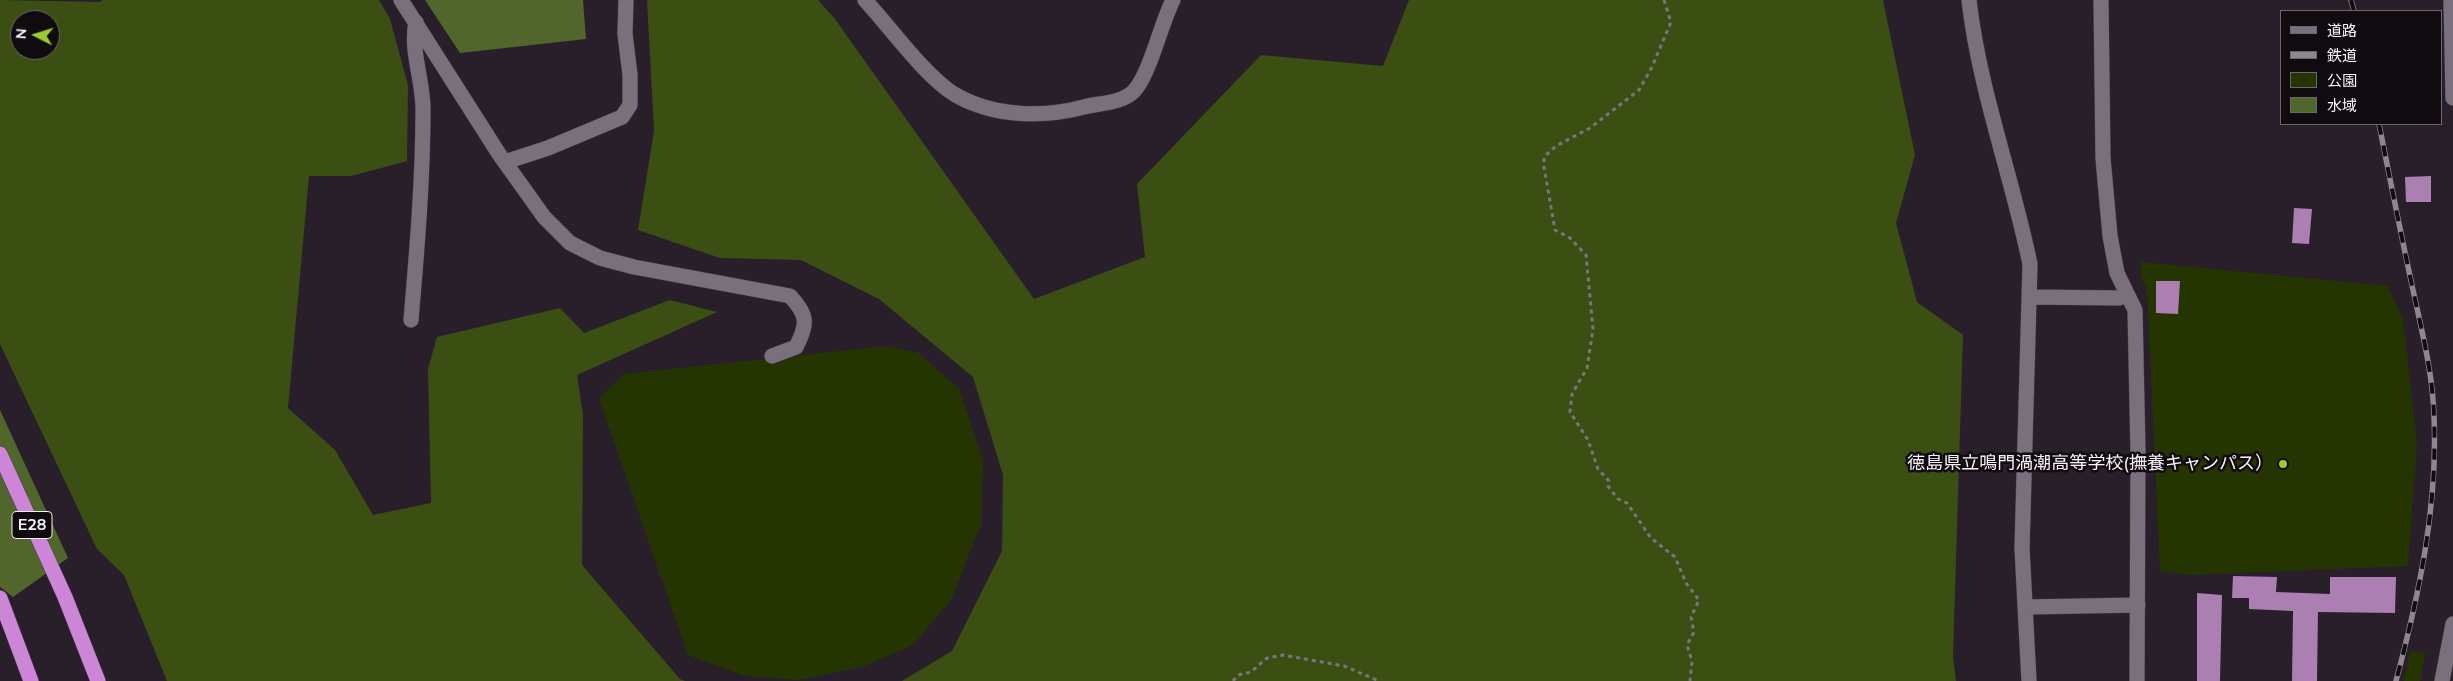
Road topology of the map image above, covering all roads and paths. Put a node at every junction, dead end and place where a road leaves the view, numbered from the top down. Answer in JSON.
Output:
{"nodes":[{"id":1,"x":401,"y":0,"type":"edge"},
{"id":2,"x":626,"y":0,"type":"edge"},
{"id":3,"x":865,"y":0,"type":"edge"},
{"id":4,"x":1174,"y":0,"type":"edge"},
{"id":5,"x":1664,"y":0,"type":"edge"},
{"id":6,"x":1969,"y":0,"type":"edge"},
{"id":7,"x":2101,"y":0,"type":"edge"},
{"id":8,"x":2451,"y":0,"type":"edge"},
{"id":9,"x":416,"y":22,"type":"junction"},
{"id":10,"x":2453,"y":98,"type":"edge"},
{"id":11,"x":505,"y":162,"type":"junction"},
{"id":12,"x":2128,"y":294,"type":"junction"},
{"id":13,"x":2030,"y":297,"type":"junction"},
{"id":14,"x":411,"y":320,"type":"dead end"},
{"id":15,"x":772,"y":356,"type":"dead end"},
{"id":16,"x":0,"y":454,"type":"edge"},
{"id":17,"x":0,"y":598,"type":"edge"},
{"id":18,"x":2138,"y":605,"type":"junction"},
{"id":19,"x":2025,"y":607,"type":"junction"},
{"id":20,"x":2453,"y":624,"type":"edge"},
{"id":21,"x":31,"y":681,"type":"edge"},
{"id":22,"x":98,"y":681,"type":"edge"},
{"id":23,"x":1234,"y":681,"type":"edge"},
{"id":24,"x":1379,"y":681,"type":"edge"},
{"id":25,"x":1690,"y":681,"type":"edge"},
{"id":26,"x":2029,"y":681,"type":"edge"},
{"id":27,"x":2137,"y":681,"type":"edge"},
{"id":28,"x":2442,"y":681,"type":"edge"}],
"edges":[{"from":1,"to":9,"type":"street"},
{"from":2,"to":11,"type":"street"},
{"from":3,"to":4,"type":"street"},
{"from":5,"to":25,"type":"path"},
{"from":6,"to":13,"type":"street"},
{"from":7,"to":12,"type":"street"},
{"from":8,"to":10,"type":"street"},
{"from":9,"to":11,"type":"street"},
{"from":9,"to":14,"type":"street"},
{"from":11,"to":15,"type":"street"},
{"from":12,"to":13,"type":"street"},
{"from":12,"to":18,"type":"street"},
{"from":13,"to":19,"type":"street"},
{"from":16,"to":22,"type":"highway","number":"E28"},
{"from":17,"to":21,"type":"highway"},
{"from":18,"to":19,"type":"street"},
{"from":18,"to":27,"type":"street"},
{"from":19,"to":26,"type":"street"},
{"from":20,"to":28,"type":"street"},
{"from":23,"to":24,"type":"path"}]}
